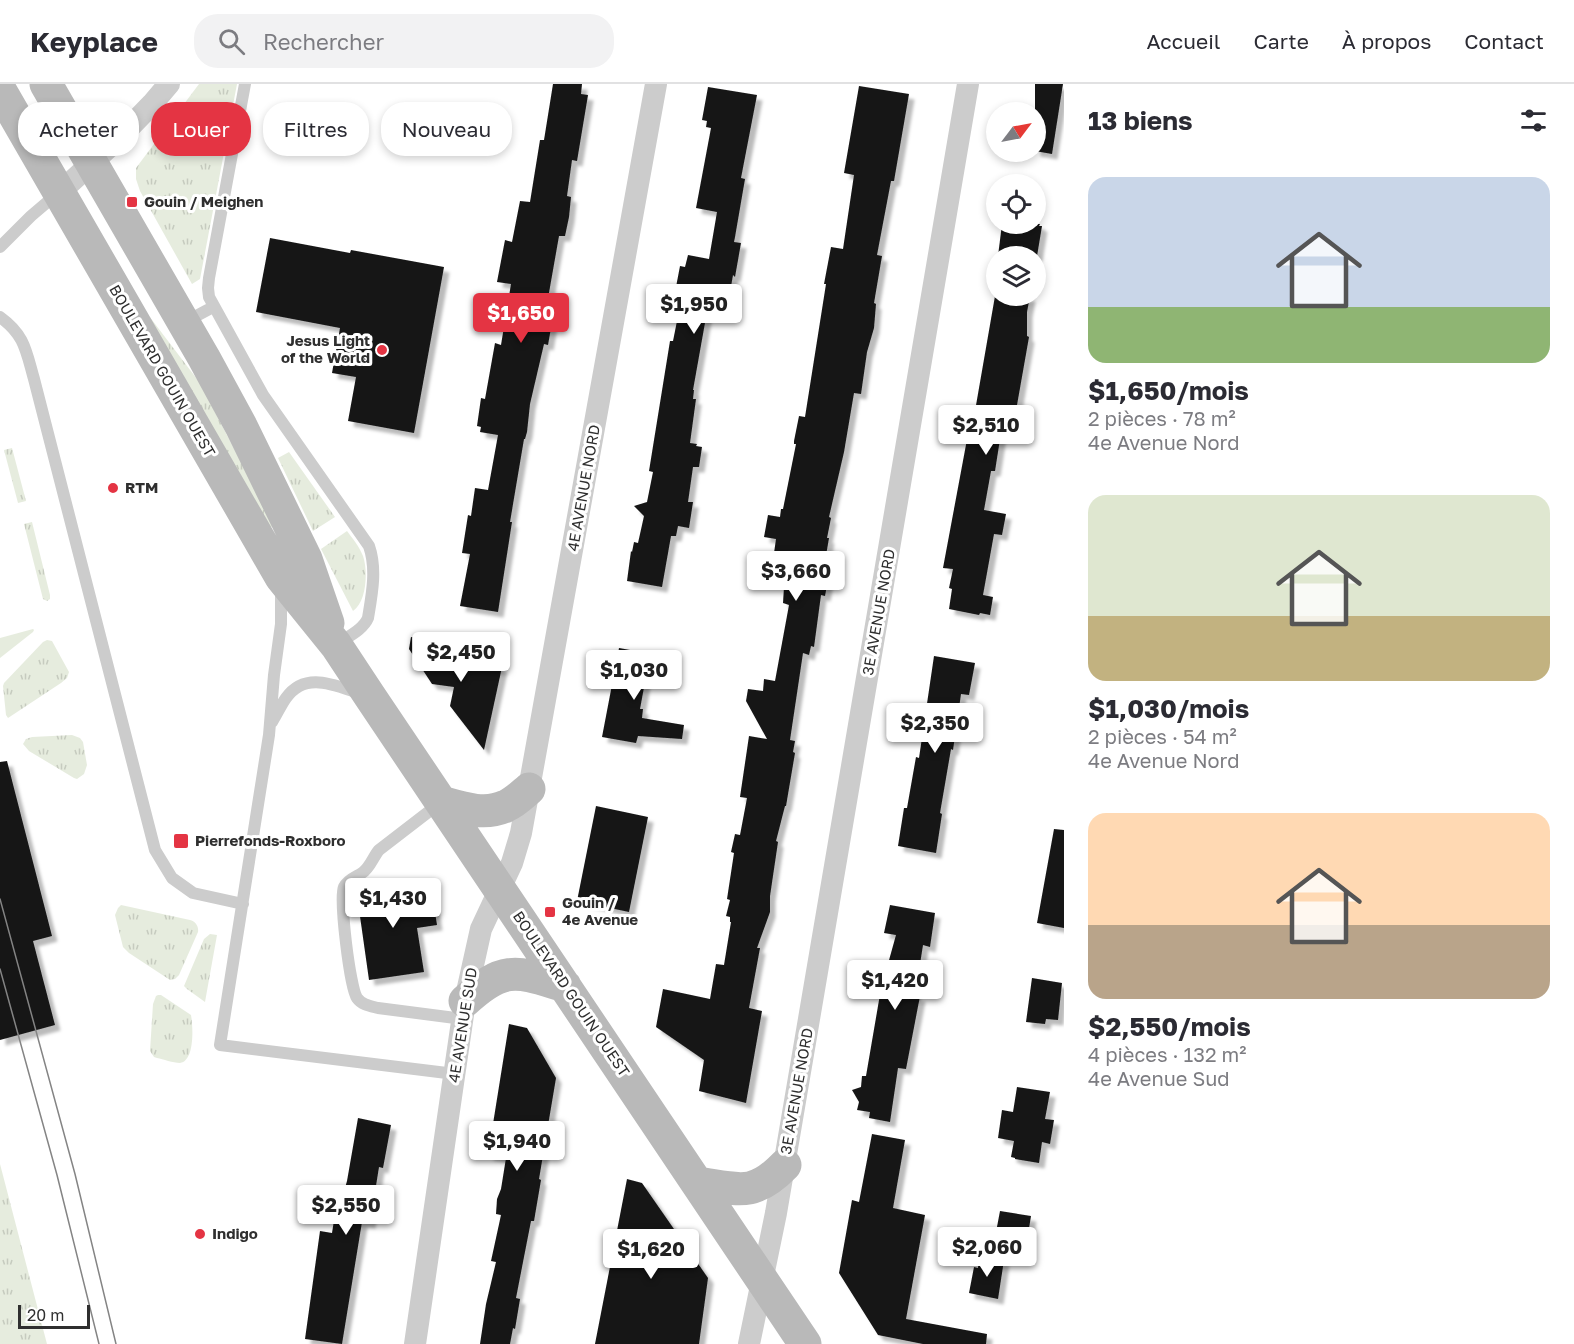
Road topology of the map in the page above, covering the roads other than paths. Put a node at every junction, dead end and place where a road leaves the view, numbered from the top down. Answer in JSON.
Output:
{"nodes":[{"id":1,"x":46,"y":84,"type":"edge"},
{"id":2,"x":169,"y":84,"type":"edge"},
{"id":3,"x":245,"y":84,"type":"edge"},
{"id":4,"x":656,"y":84,"type":"edge"},
{"id":5,"x":968,"y":84,"type":"edge"},
{"id":6,"x":0,"y":90,"type":"edge"},
{"id":7,"x":92,"y":164,"type":"junction"},
{"id":8,"x":59,"y":193,"type":"junction"},
{"id":9,"x":0,"y":247,"type":"edge"},
{"id":10,"x":213,"y":307,"type":"junction"},
{"id":11,"x":0,"y":317,"type":"edge"},
{"id":12,"x":184,"y":323,"type":"junction"},
{"id":13,"x":281,"y":577,"type":"junction"},
{"id":14,"x":336,"y":645,"type":"junction"},
{"id":15,"x":369,"y":695,"type":"junction"},
{"id":16,"x":270,"y":726,"type":"junction"},
{"id":17,"x":529,"y":789,"type":"junction"},
{"id":18,"x":441,"y":802,"type":"junction"},
{"id":19,"x":500,"y":889,"type":"junction"},
{"id":20,"x":243,"y":904,"type":"junction"},
{"id":21,"x":565,"y":986,"type":"junction"},
{"id":22,"x":464,"y":1010,"type":"junction"},
{"id":23,"x":455,"y":1074,"type":"junction"},
{"id":24,"x":785,"y":1166,"type":"junction"},
{"id":25,"x":697,"y":1183,"type":"junction"},
{"id":26,"x":763,"y":1281,"type":"junction"},
{"id":27,"x":415,"y":1344,"type":"edge"},
{"id":28,"x":749,"y":1344,"type":"edge"},
{"id":29,"x":805,"y":1344,"type":"edge"}],
"edges":[{"from":1,"to":7,"type":"main road","name":"BOULEVARD GOUIN OUEST"},
{"from":2,"to":7,"type":"street"},
{"from":3,"to":10,"type":"lane"},
{"from":4,"to":17,"type":"street","name":"4E AVENUE NORD"},
{"from":5,"to":24,"type":"street","name":"3E AVENUE NORD"},
{"from":6,"to":8,"type":"main road","name":"BOULEVARD GOUIN OUEST"},
{"from":7,"to":8,"type":"street"},
{"from":7,"to":12,"type":"main road","name":"BOULEVARD GOUIN OUEST"},
{"from":8,"to":9,"type":"lane"},
{"from":8,"to":13,"type":"main road","name":"BOULEVARD GOUIN OUEST"},
{"from":10,"to":12,"type":"lane"},
{"from":10,"to":14,"type":"lane"},
{"from":11,"to":20,"type":"lane"},
{"from":12,"to":14,"type":"main road","name":"BOULEVARD GOUIN OUEST"},
{"from":13,"to":14,"type":"main road","name":"BOULEVARD GOUIN OUEST"},
{"from":13,"to":16,"type":"lane"},
{"from":14,"to":15,"type":"main road","name":"BOULEVARD GOUIN OUEST"},
{"from":15,"to":16,"type":"lane"},
{"from":15,"to":18,"type":"main road","name":"BOULEVARD GOUIN OUEST"},
{"from":16,"to":20,"type":"lane"},
{"from":17,"to":18,"type":"main road"},
{"from":17,"to":19,"type":"street","name":"4E AVENUE NORD"},
{"from":18,"to":19,"type":"main road","name":"BOULEVARD GOUIN OUEST"},
{"from":18,"to":22,"type":"lane"},
{"from":19,"to":21,"type":"main road","name":"BOULEVARD GOUIN OUEST"},
{"from":19,"to":22,"type":"street","name":"4E AVENUE SUD"},
{"from":20,"to":23,"type":"lane"},
{"from":21,"to":22,"type":"main road"},
{"from":21,"to":25,"type":"main road","name":"BOULEVARD GOUIN OUEST"},
{"from":22,"to":23,"type":"street","name":"4E AVENUE SUD"},
{"from":23,"to":27,"type":"street","name":"4E AVENUE SUD"},
{"from":24,"to":25,"type":"main road"},
{"from":24,"to":26,"type":"street","name":"3E AVENUE NORD"},
{"from":25,"to":26,"type":"main road","name":"BOULEVARD GOUIN OUEST"},
{"from":26,"to":28,"type":"street","name":"3E AVENUE NORD"},
{"from":26,"to":29,"type":"main road","name":"BOULEVARD GOUIN OUEST"}]}
